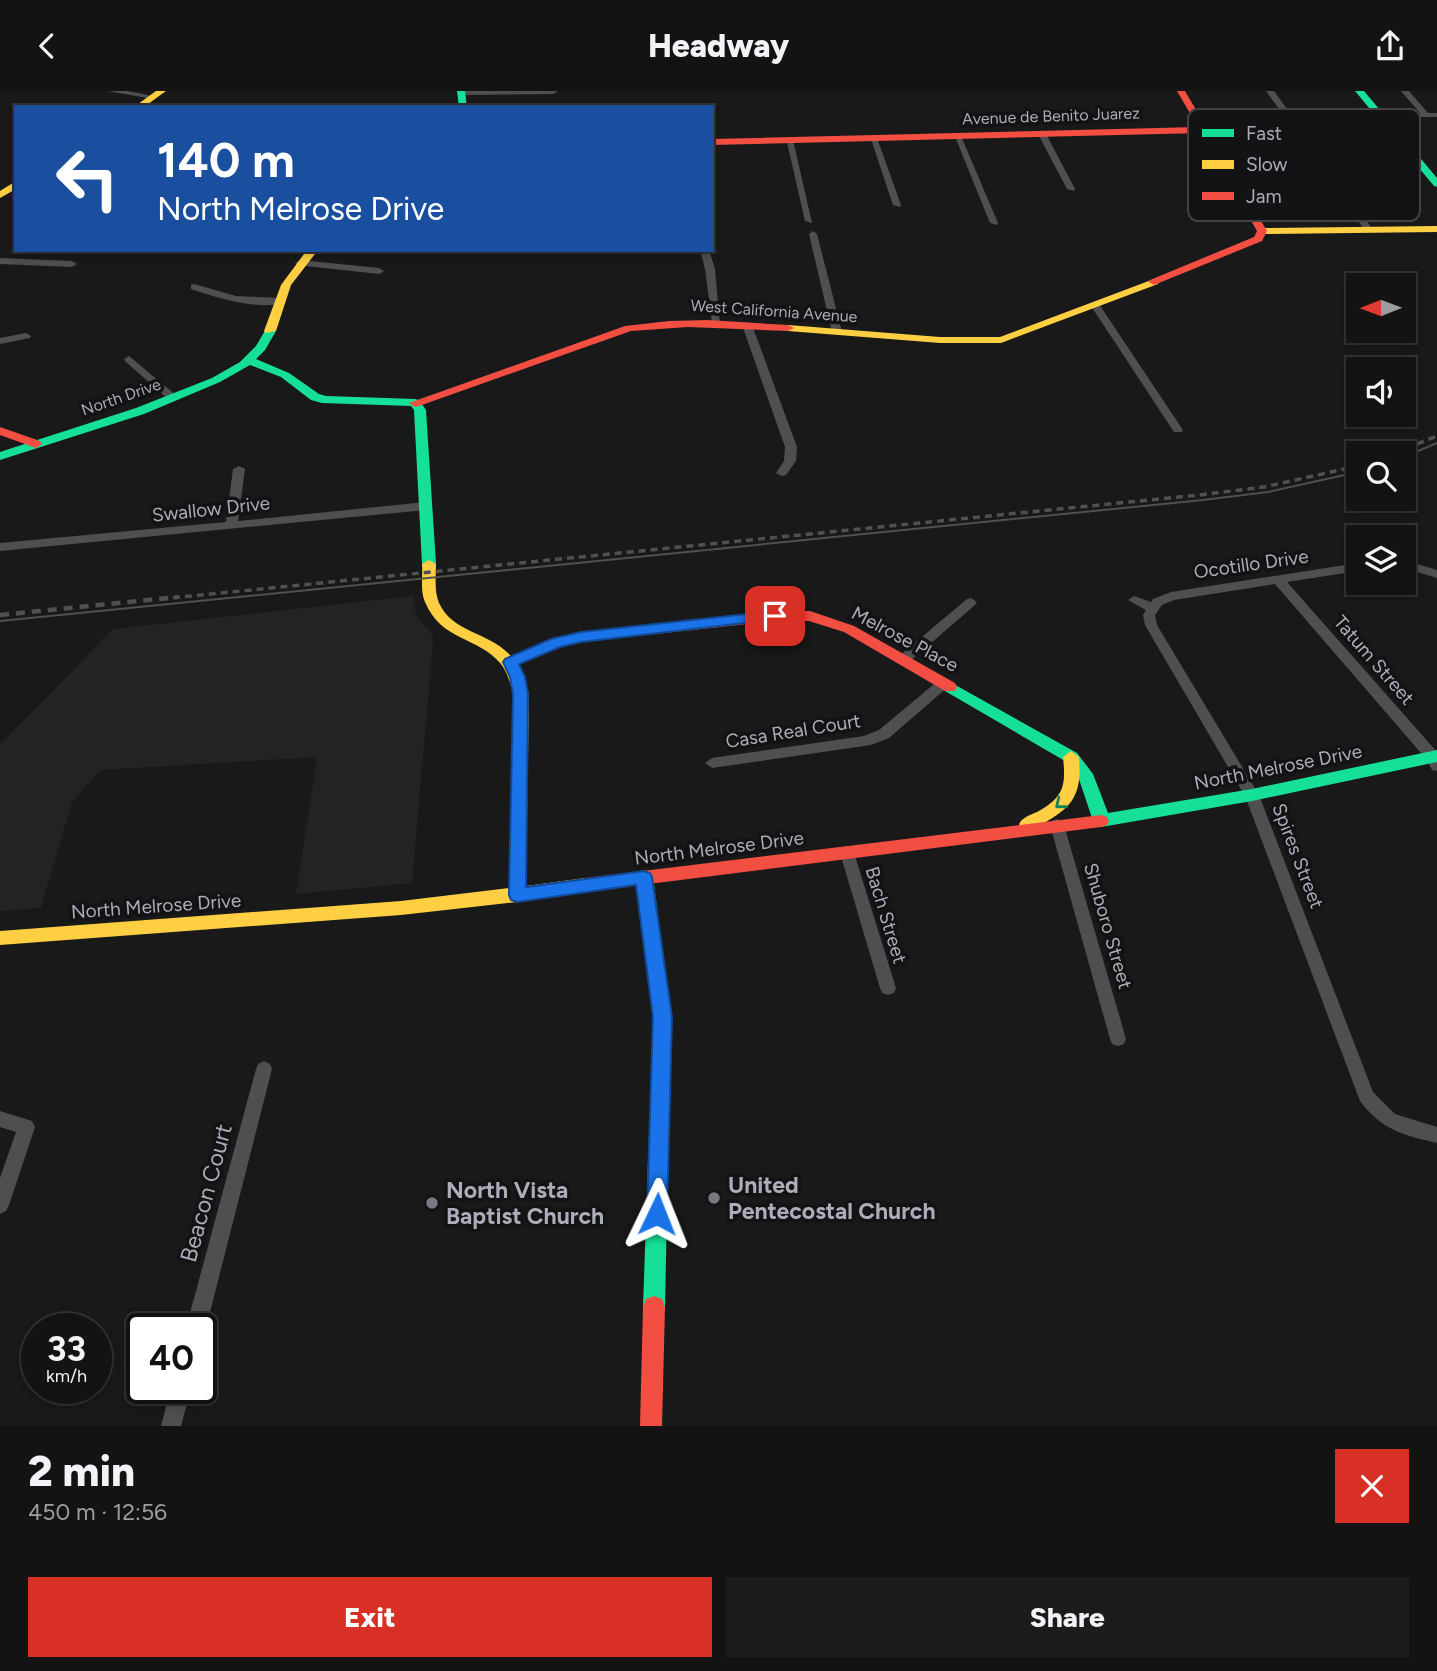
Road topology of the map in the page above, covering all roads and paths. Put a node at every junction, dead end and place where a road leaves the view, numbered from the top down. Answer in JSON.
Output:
{"nodes":[{"id":1,"x":112,"y":91,"type":"edge"},
{"id":2,"x":1181,"y":91,"type":"edge"},
{"id":3,"x":1270,"y":91,"type":"edge"},
{"id":4,"x":1359,"y":91,"type":"edge"},
{"id":5,"x":1405,"y":91,"type":"edge"},
{"id":6,"x":553,"y":92,"type":"edge"},
{"id":7,"x":158,"y":94,"type":"edge"},
{"id":8,"x":462,"y":97,"type":"edge"},
{"id":9,"x":141,"y":105,"type":"edge"},
{"id":10,"x":1192,"y":109,"type":"edge"},
{"id":11,"x":1283,"y":109,"type":"edge"},
{"id":12,"x":1379,"y":109,"type":"edge"},
{"id":13,"x":1426,"y":115,"type":"junction"},
{"id":14,"x":1437,"y":115,"type":"edge"},
{"id":15,"x":1420,"y":116,"type":"edge"},
{"id":16,"x":1188,"y":130,"type":"edge"},
{"id":17,"x":1042,"y":134,"type":"junction"},
{"id":18,"x":957,"y":136,"type":"junction"},
{"id":19,"x":873,"y":138,"type":"junction"},
{"id":20,"x":789,"y":140,"type":"junction"},
{"id":21,"x":714,"y":142,"type":"edge"},
{"id":22,"x":1420,"y":159,"type":"edge"},
{"id":23,"x":1437,"y":184,"type":"edge"},
{"id":24,"x":1071,"y":189,"type":"dead end"},
{"id":25,"x":897,"y":205,"type":"dead end"},
{"id":26,"x":809,"y":221,"type":"dead end"},
{"id":27,"x":1256,"y":221,"type":"edge"},
{"id":28,"x":1363,"y":221,"type":"edge"},
{"id":29,"x":994,"y":223,"type":"dead end"},
{"id":30,"x":1437,"y":229,"type":"edge"},
{"id":31,"x":1369,"y":230,"type":"junction"},
{"id":32,"x":1262,"y":231,"type":"junction"},
{"id":33,"x":813,"y":234,"type":"dead end"},
{"id":34,"x":311,"y":252,"type":"edge"},
{"id":35,"x":705,"y":252,"type":"edge"},
{"id":36,"x":0,"y":261,"type":"edge"},
{"id":37,"x":300,"y":263,"type":"junction"},
{"id":38,"x":72,"y":264,"type":"dead end"},
{"id":39,"x":379,"y":271,"type":"dead end"},
{"id":40,"x":194,"y":287,"type":"dead end"},
{"id":41,"x":279,"y":301,"type":"junction"},
{"id":42,"x":1096,"y":306,"type":"junction"},
{"id":43,"x":717,"y":323,"type":"junction"},
{"id":44,"x":747,"y":325,"type":"junction"},
{"id":45,"x":837,"y":332,"type":"junction"},
{"id":46,"x":26,"y":336,"type":"dead end"},
{"id":47,"x":0,"y":341,"type":"edge"},
{"id":48,"x":129,"y":359,"type":"dead end"},
{"id":49,"x":248,"y":360,"type":"junction"},
{"id":50,"x":173,"y":398,"type":"junction"},
{"id":51,"x":415,"y":403,"type":"junction"},
{"id":52,"x":1178,"y":430,"type":"dead end"},
{"id":53,"x":0,"y":431,"type":"edge"},
{"id":54,"x":36,"y":444,"type":"junction"},
{"id":55,"x":0,"y":456,"type":"edge"},
{"id":56,"x":239,"y":469,"type":"dead end"},
{"id":57,"x":782,"y":473,"type":"dead end"},
{"id":58,"x":426,"y":506,"type":"junction"},
{"id":59,"x":231,"y":525,"type":"junction"},
{"id":60,"x":0,"y":547,"type":"edge"},
{"id":61,"x":1416,"y":568,"type":"edge"},
{"id":62,"x":1346,"y":569,"type":"edge"},
{"id":63,"x":1437,"y":574,"type":"edge"},
{"id":64,"x":1279,"y":580,"type":"junction"},
{"id":65,"x":1134,"y":600,"type":"dead end"},
{"id":66,"x":971,"y":602,"type":"dead end"},
{"id":67,"x":1153,"y":608,"type":"junction"},
{"id":68,"x":903,"y":660,"type":"junction"},
{"id":69,"x":510,"y":662,"type":"junction"},
{"id":70,"x":944,"y":683,"type":"junction"},
{"id":71,"x":1071,"y":757,"type":"junction"},
{"id":72,"x":1435,"y":760,"type":"edge"},
{"id":73,"x":712,"y":762,"type":"dead end"},
{"id":74,"x":1252,"y":795,"type":"junction"},
{"id":75,"x":1103,"y":821,"type":"junction"},
{"id":76,"x":1057,"y":825,"type":"junction"},
{"id":77,"x":1015,"y":831,"type":"junction"},
{"id":78,"x":847,"y":853,"type":"junction"},
{"id":79,"x":644,"y":877,"type":"junction"},
{"id":80,"x":517,"y":895,"type":"junction"},
{"id":81,"x":0,"y":938,"type":"edge"},
{"id":82,"x":888,"y":988,"type":"dead end"},
{"id":83,"x":1118,"y":1039,"type":"dead end"},
{"id":84,"x":264,"y":1069,"type":"dead end"},
{"id":85,"x":0,"y":1119,"type":"edge"},
{"id":86,"x":1437,"y":1135,"type":"edge"},
{"id":87,"x":0,"y":1205,"type":"edge"},
{"id":88,"x":200,"y":1313,"type":"edge"},
{"id":89,"x":177,"y":1404,"type":"edge"},
{"id":90,"x":171,"y":1426,"type":"edge"},
{"id":91,"x":651,"y":1426,"type":"edge"}],
"edges":[{"from":1,"to":7,"type":"street"},
{"from":2,"to":10,"type":"street"},
{"from":3,"to":11,"type":"street"},
{"from":4,"to":12,"type":"street"},
{"from":5,"to":13,"type":"street"},
{"from":6,"to":8,"type":"street"},
{"from":7,"to":9,"type":"street"},
{"from":13,"to":14,"type":"street","name":"Avenue de Benito Juarez"},
{"from":13,"to":15,"type":"street","name":"Avenue de Benito Juarez"},
{"from":16,"to":17,"type":"street","name":"Avenue de Benito Juarez"},
{"from":17,"to":18,"type":"street","name":"Avenue de Benito Juarez"},
{"from":17,"to":24,"type":"street"},
{"from":18,"to":19,"type":"street","name":"Avenue de Benito Juarez"},
{"from":18,"to":29,"type":"street"},
{"from":19,"to":20,"type":"street","name":"Avenue de Benito Juarez"},
{"from":19,"to":25,"type":"street"},
{"from":20,"to":21,"type":"street","name":"Avenue de Benito Juarez"},
{"from":20,"to":26,"type":"street"},
{"from":22,"to":23,"type":"street"},
{"from":27,"to":32,"type":"street"},
{"from":28,"to":31,"type":"street"},
{"from":30,"to":31,"type":"street"},
{"from":31,"to":32,"type":"street"},
{"from":32,"to":42,"type":"street","name":"West California Avenue"},
{"from":33,"to":45,"type":"street"},
{"from":34,"to":37,"type":"street"},
{"from":35,"to":43,"type":"street"},
{"from":36,"to":38,"type":"street"},
{"from":37,"to":39,"type":"street"},
{"from":37,"to":41,"type":"street"},
{"from":40,"to":41,"type":"street"},
{"from":41,"to":49,"type":"street"},
{"from":42,"to":45,"type":"street","name":"West California Avenue"},
{"from":42,"to":52,"type":"street"},
{"from":43,"to":44,"type":"street","name":"West California Avenue"},
{"from":43,"to":51,"type":"street","name":"West California Avenue"},
{"from":44,"to":45,"type":"street","name":"West California Avenue"},
{"from":44,"to":57,"type":"street"},
{"from":46,"to":47,"type":"street"},
{"from":48,"to":50,"type":"street"},
{"from":49,"to":50,"type":"street","name":"North Drive"},
{"from":49,"to":51,"type":"street"},
{"from":50,"to":54,"type":"street","name":"North Drive"},
{"from":51,"to":58,"type":"street"},
{"from":53,"to":54,"type":"street"},
{"from":54,"to":55,"type":"street","name":"North Drive"},
{"from":56,"to":59,"type":"street"},
{"from":58,"to":59,"type":"street","name":"Swallow Drive"},
{"from":58,"to":69,"type":"street"},
{"from":59,"to":60,"type":"street","name":"Swallow Drive"},
{"from":61,"to":63,"type":"street"},
{"from":62,"to":64,"type":"street","name":"Ocotillo Drive"},
{"from":64,"to":67,"type":"street","name":"Ocotillo Drive"},
{"from":64,"to":72,"type":"street","name":"Tatum Street"},
{"from":65,"to":67,"type":"street"},
{"from":66,"to":68,"type":"street"},
{"from":67,"to":74,"type":"street","name":"Spires Street"},
{"from":68,"to":69,"type":"street","name":"Melrose Place"},
{"from":68,"to":70,"type":"street","name":"Melrose Place"},
{"from":69,"to":80,"type":"street"},
{"from":70,"to":71,"type":"street","name":"Melrose Place"},
{"from":70,"to":73,"type":"street","name":"Casa Real Court"},
{"from":71,"to":75,"type":"street","name":"Melrose Place"},
{"from":71,"to":77,"type":"street","one_way":true},
{"from":72,"to":74,"type":"street","name":"North Melrose Drive"},
{"from":74,"to":75,"type":"street","name":"North Melrose Drive"},
{"from":74,"to":86,"type":"street","name":"Spires Street"},
{"from":75,"to":76,"type":"street","name":"North Melrose Drive"},
{"from":76,"to":77,"type":"street","name":"North Melrose Drive"},
{"from":76,"to":83,"type":"street","name":"Shuboro Street"},
{"from":77,"to":78,"type":"street","name":"North Melrose Drive"},
{"from":78,"to":79,"type":"street","name":"North Melrose Drive"},
{"from":78,"to":82,"type":"street","name":"Bach Street"},
{"from":79,"to":80,"type":"street","name":"North Melrose Drive"},
{"from":79,"to":91,"type":"street"},
{"from":80,"to":81,"type":"street","name":"North Melrose Drive"},
{"from":84,"to":88,"type":"street","name":"Beacon Court"},
{"from":85,"to":87,"type":"street"},
{"from":89,"to":90,"type":"street"}]}
